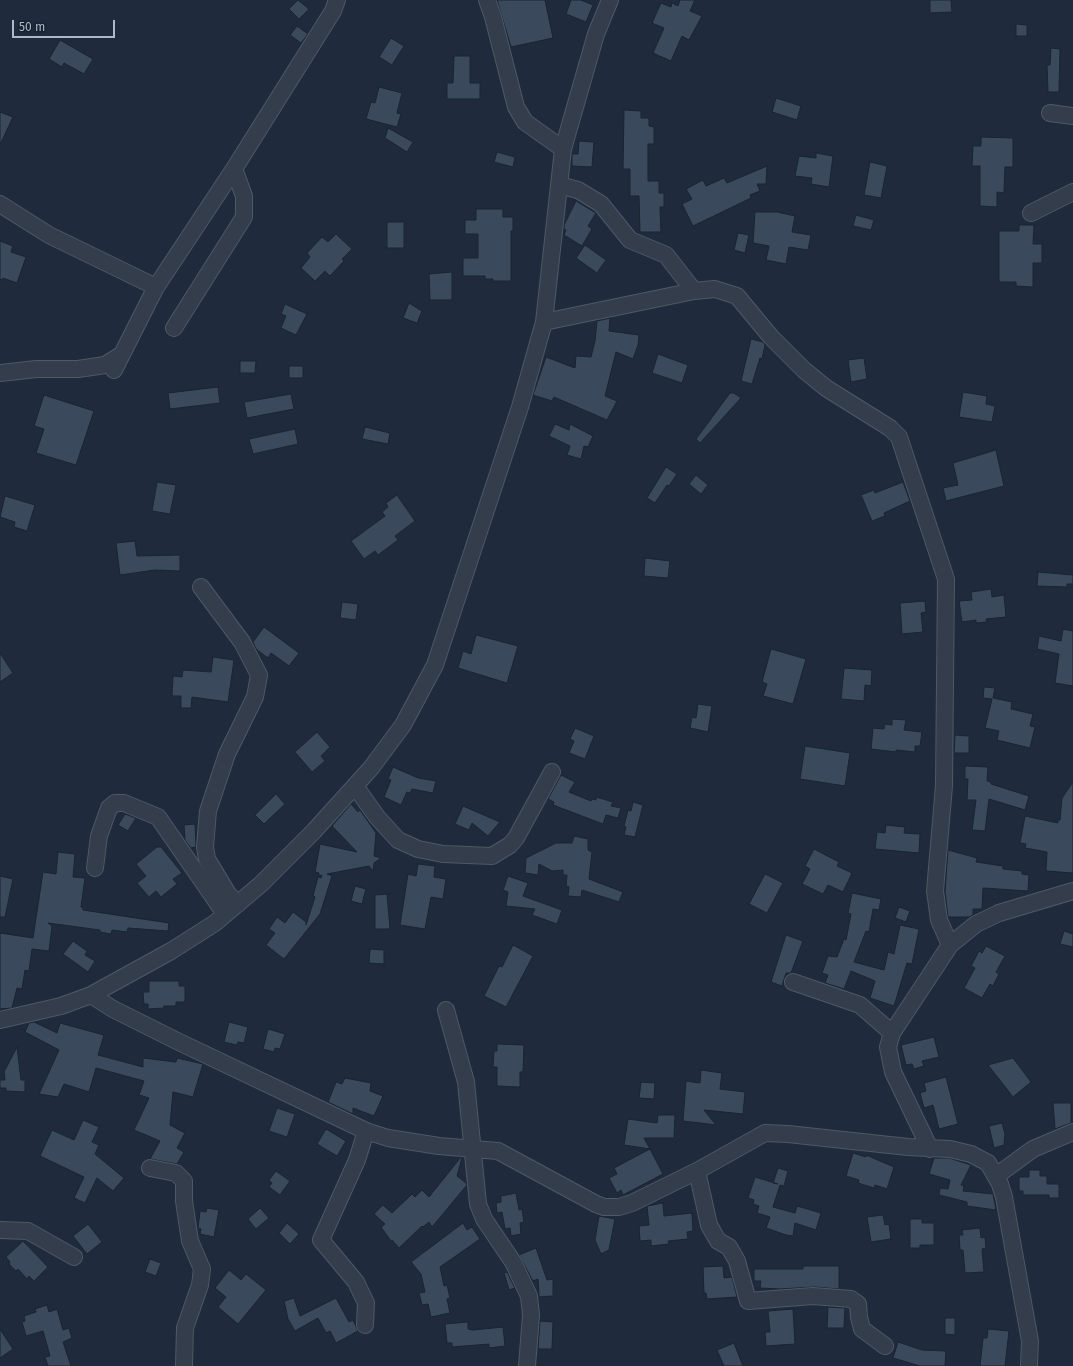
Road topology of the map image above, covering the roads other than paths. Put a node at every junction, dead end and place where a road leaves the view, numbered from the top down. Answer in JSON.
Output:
{"nodes":[{"id":1,"x":337,"y":0,"type":"edge"},
{"id":2,"x":487,"y":0,"type":"edge"},
{"id":3,"x":610,"y":0,"type":"edge"},
{"id":4,"x":1050,"y":113,"type":"dead end"},
{"id":5,"x":1073,"y":116,"type":"edge"},
{"id":6,"x":563,"y":149,"type":"junction"},
{"id":7,"x":234,"y":169,"type":"junction"},
{"id":8,"x":558,"y":185,"type":"junction"},
{"id":9,"x":1073,"y":192,"type":"edge"},
{"id":10,"x":0,"y":204,"type":"edge"},
{"id":11,"x":1031,"y":213,"type":"dead end"},
{"id":12,"x":156,"y":287,"type":"junction"},
{"id":13,"x":694,"y":291,"type":"junction"},
{"id":14,"x":544,"y":322,"type":"junction"},
{"id":15,"x":174,"y":328,"type":"dead end"},
{"id":16,"x":121,"y":355,"type":"junction"},
{"id":17,"x":114,"y":370,"type":"dead end"},
{"id":18,"x":0,"y":373,"type":"edge"},
{"id":19,"x":201,"y":587,"type":"dead end"},
{"id":20,"x":552,"y":772,"type":"dead end"},
{"id":21,"x":355,"y":786,"type":"junction"},
{"id":22,"x":95,"y":868,"type":"dead end"},
{"id":23,"x":1073,"y":891,"type":"edge"},
{"id":24,"x":238,"y":904,"type":"junction"},
{"id":25,"x":226,"y":914,"type":"junction"},
{"id":26,"x":950,"y":945,"type":"junction"},
{"id":27,"x":793,"y":982,"type":"dead end"},
{"id":28,"x":91,"y":995,"type":"junction"},
{"id":29,"x":446,"y":1010,"type":"dead end"},
{"id":30,"x":0,"y":1020,"type":"edge"},
{"id":31,"x":892,"y":1033,"type":"junction"},
{"id":32,"x":366,"y":1131,"type":"junction"},
{"id":33,"x":1073,"y":1132,"type":"edge"},
{"id":34,"x":472,"y":1149,"type":"junction"},
{"id":35,"x":930,"y":1149,"type":"junction"},
{"id":36,"x":150,"y":1168,"type":"dead end"},
{"id":37,"x":698,"y":1171,"type":"junction"},
{"id":38,"x":996,"y":1176,"type":"junction"},
{"id":39,"x":0,"y":1230,"type":"edge"},
{"id":40,"x":74,"y":1257,"type":"dead end"},
{"id":41,"x":365,"y":1325,"type":"dead end"},
{"id":42,"x":885,"y":1346,"type":"dead end"},
{"id":43,"x":184,"y":1366,"type":"edge"},
{"id":44,"x":527,"y":1366,"type":"edge"},
{"id":45,"x":1029,"y":1366,"type":"edge"}],
"edges":[{"from":1,"to":7,"type":"street"},
{"from":2,"to":6,"type":"street"},
{"from":3,"to":6,"type":"street"},
{"from":4,"to":5,"type":"street"},
{"from":6,"to":8,"type":"street"},
{"from":7,"to":12,"type":"street"},
{"from":7,"to":15,"type":"street"},
{"from":8,"to":13,"type":"street"},
{"from":8,"to":14,"type":"street"},
{"from":9,"to":11,"type":"street"},
{"from":10,"to":12,"type":"street"},
{"from":12,"to":16,"type":"street"},
{"from":13,"to":14,"type":"street"},
{"from":13,"to":26,"type":"street"},
{"from":14,"to":21,"type":"street"},
{"from":16,"to":17,"type":"street"},
{"from":16,"to":18,"type":"street"},
{"from":19,"to":24,"type":"street"},
{"from":20,"to":21,"type":"street"},
{"from":21,"to":24,"type":"street"},
{"from":22,"to":25,"type":"street"},
{"from":23,"to":26,"type":"street"},
{"from":24,"to":25,"type":"street"},
{"from":25,"to":28,"type":"street"},
{"from":26,"to":31,"type":"street"},
{"from":27,"to":31,"type":"street"},
{"from":28,"to":30,"type":"street"},
{"from":28,"to":32,"type":"street"},
{"from":29,"to":34,"type":"street"},
{"from":31,"to":35,"type":"street"},
{"from":32,"to":34,"type":"street"},
{"from":32,"to":41,"type":"street"},
{"from":33,"to":38,"type":"street"},
{"from":34,"to":37,"type":"street"},
{"from":34,"to":44,"type":"street"},
{"from":35,"to":37,"type":"street"},
{"from":35,"to":38,"type":"street"},
{"from":36,"to":43,"type":"street"},
{"from":37,"to":42,"type":"street"},
{"from":38,"to":45,"type":"street"},
{"from":39,"to":40,"type":"street"}]}
